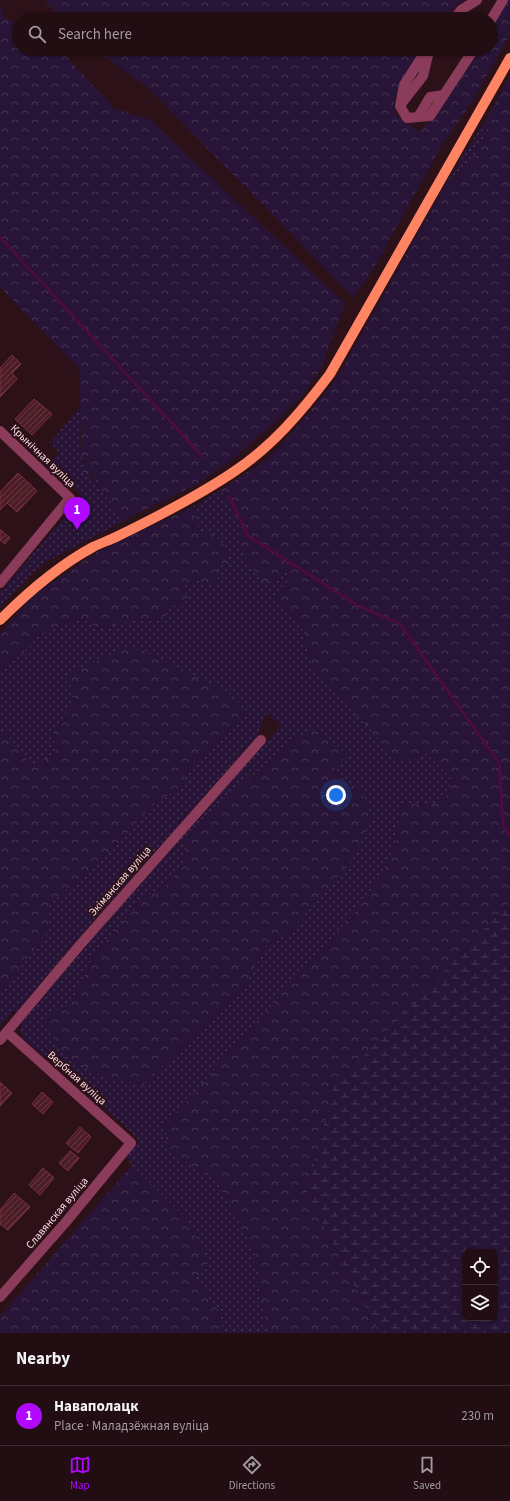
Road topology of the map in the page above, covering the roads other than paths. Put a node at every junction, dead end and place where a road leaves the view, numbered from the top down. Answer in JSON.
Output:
{"nodes":[{"id":1,"x":477,"y":0,"type":"edge"},
{"id":2,"x":503,"y":0,"type":"edge"},
{"id":3,"x":459,"y":12,"type":"edge"},
{"id":4,"x":496,"y":12,"type":"edge"},
{"id":5,"x":423,"y":56,"type":"edge"},
{"id":6,"x":467,"y":56,"type":"edge"},
{"id":7,"x":510,"y":58,"type":"edge"},
{"id":8,"x":0,"y":431,"type":"edge"},
{"id":9,"x":0,"y":583,"type":"edge"},
{"id":10,"x":0,"y":620,"type":"edge"},
{"id":11,"x":261,"y":740,"type":"dead end"},
{"id":12,"x":7,"y":1032,"type":"junction"},
{"id":13,"x":0,"y":1040,"type":"edge"},
{"id":14,"x":131,"y":1143,"type":"joint"},
{"id":15,"x":0,"y":1297,"type":"edge"}],
"edges":[{"from":1,"to":3,"type":"street"},
{"from":2,"to":4,"type":"street"},
{"from":5,"to":6,"type":"street"},
{"from":7,"to":10,"type":"main road"},
{"from":8,"to":9,"type":"street","name":"Крынічная вуліца"},
{"from":11,"to":12,"type":"street","name":"Экіманская вуліца"},
{"from":12,"to":13,"type":"street","name":"Экіманская вуліца"},
{"from":12,"to":14,"type":"street","name":"Вербная вуліца"},
{"from":14,"to":15,"type":"street","name":"Славянская вуліца"}]}
